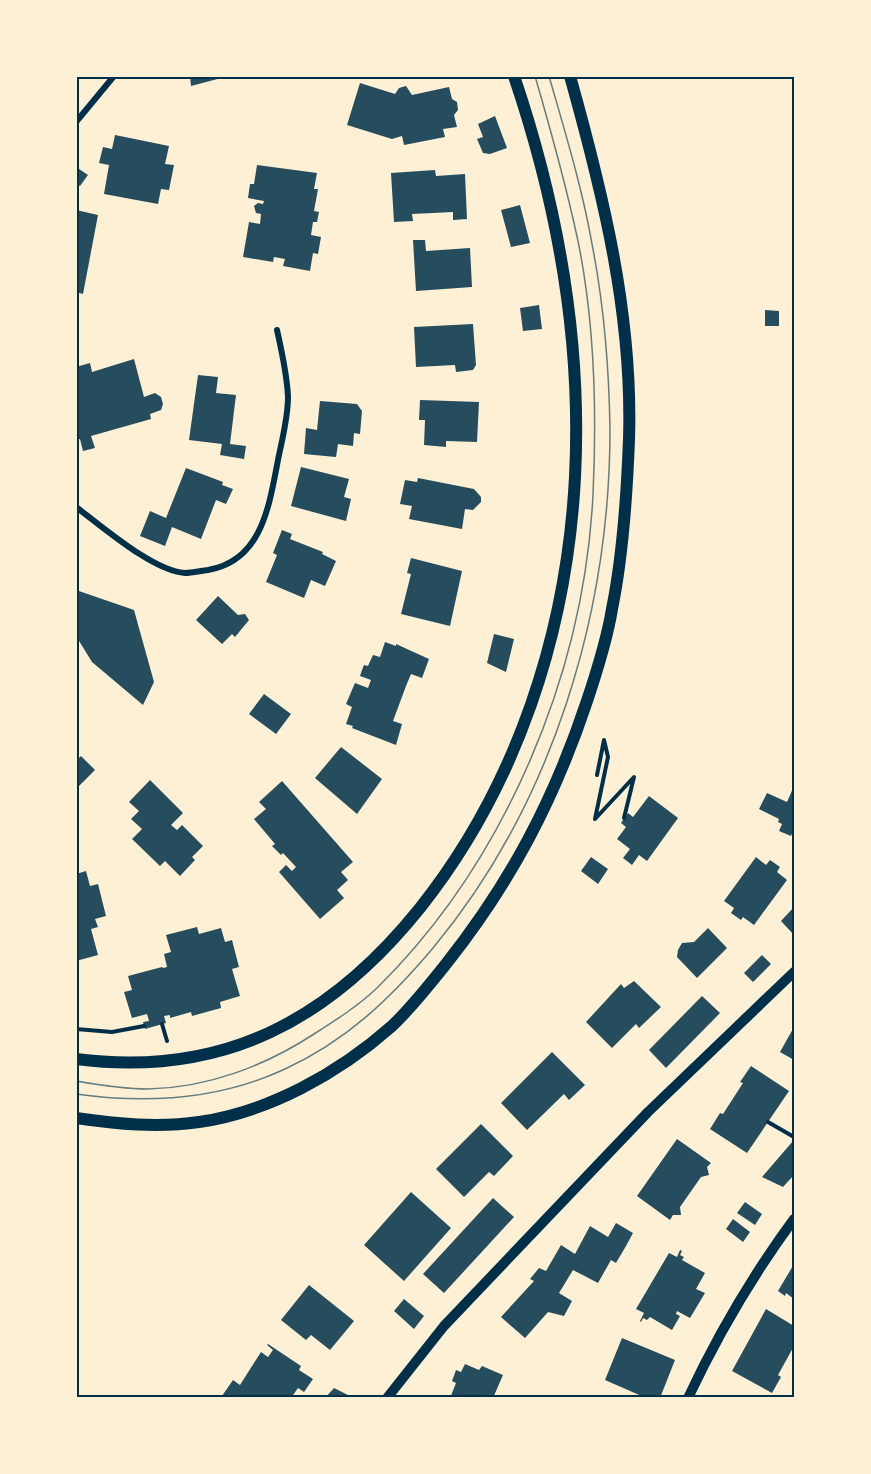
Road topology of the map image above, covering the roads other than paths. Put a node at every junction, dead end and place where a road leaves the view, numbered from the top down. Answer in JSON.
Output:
{"nodes":[{"id":1,"x":114,"y":76,"type":"edge"},
{"id":2,"x":514,"y":76,"type":"edge"},
{"id":3,"x":570,"y":76,"type":"edge"},
{"id":4,"x":76,"y":122,"type":"edge"},
{"id":5,"x":277,"y":330,"type":"dead end"},
{"id":6,"x":76,"y":507,"type":"edge"},
{"id":7,"x":795,"y":972,"type":"edge"},
{"id":8,"x":76,"y":1059,"type":"edge"},
{"id":9,"x":76,"y":1118,"type":"edge"},
{"id":10,"x":795,"y":1219,"type":"edge"},
{"id":11,"x":387,"y":1398,"type":"edge"},
{"id":12,"x":688,"y":1398,"type":"edge"}],
"edges":[{"from":1,"to":4,"type":"street"},
{"from":2,"to":8,"type":"main road"},
{"from":3,"to":9,"type":"main road"},
{"from":5,"to":6,"type":"street"},
{"from":7,"to":11,"type":"street"},
{"from":10,"to":12,"type":"street"}]}
